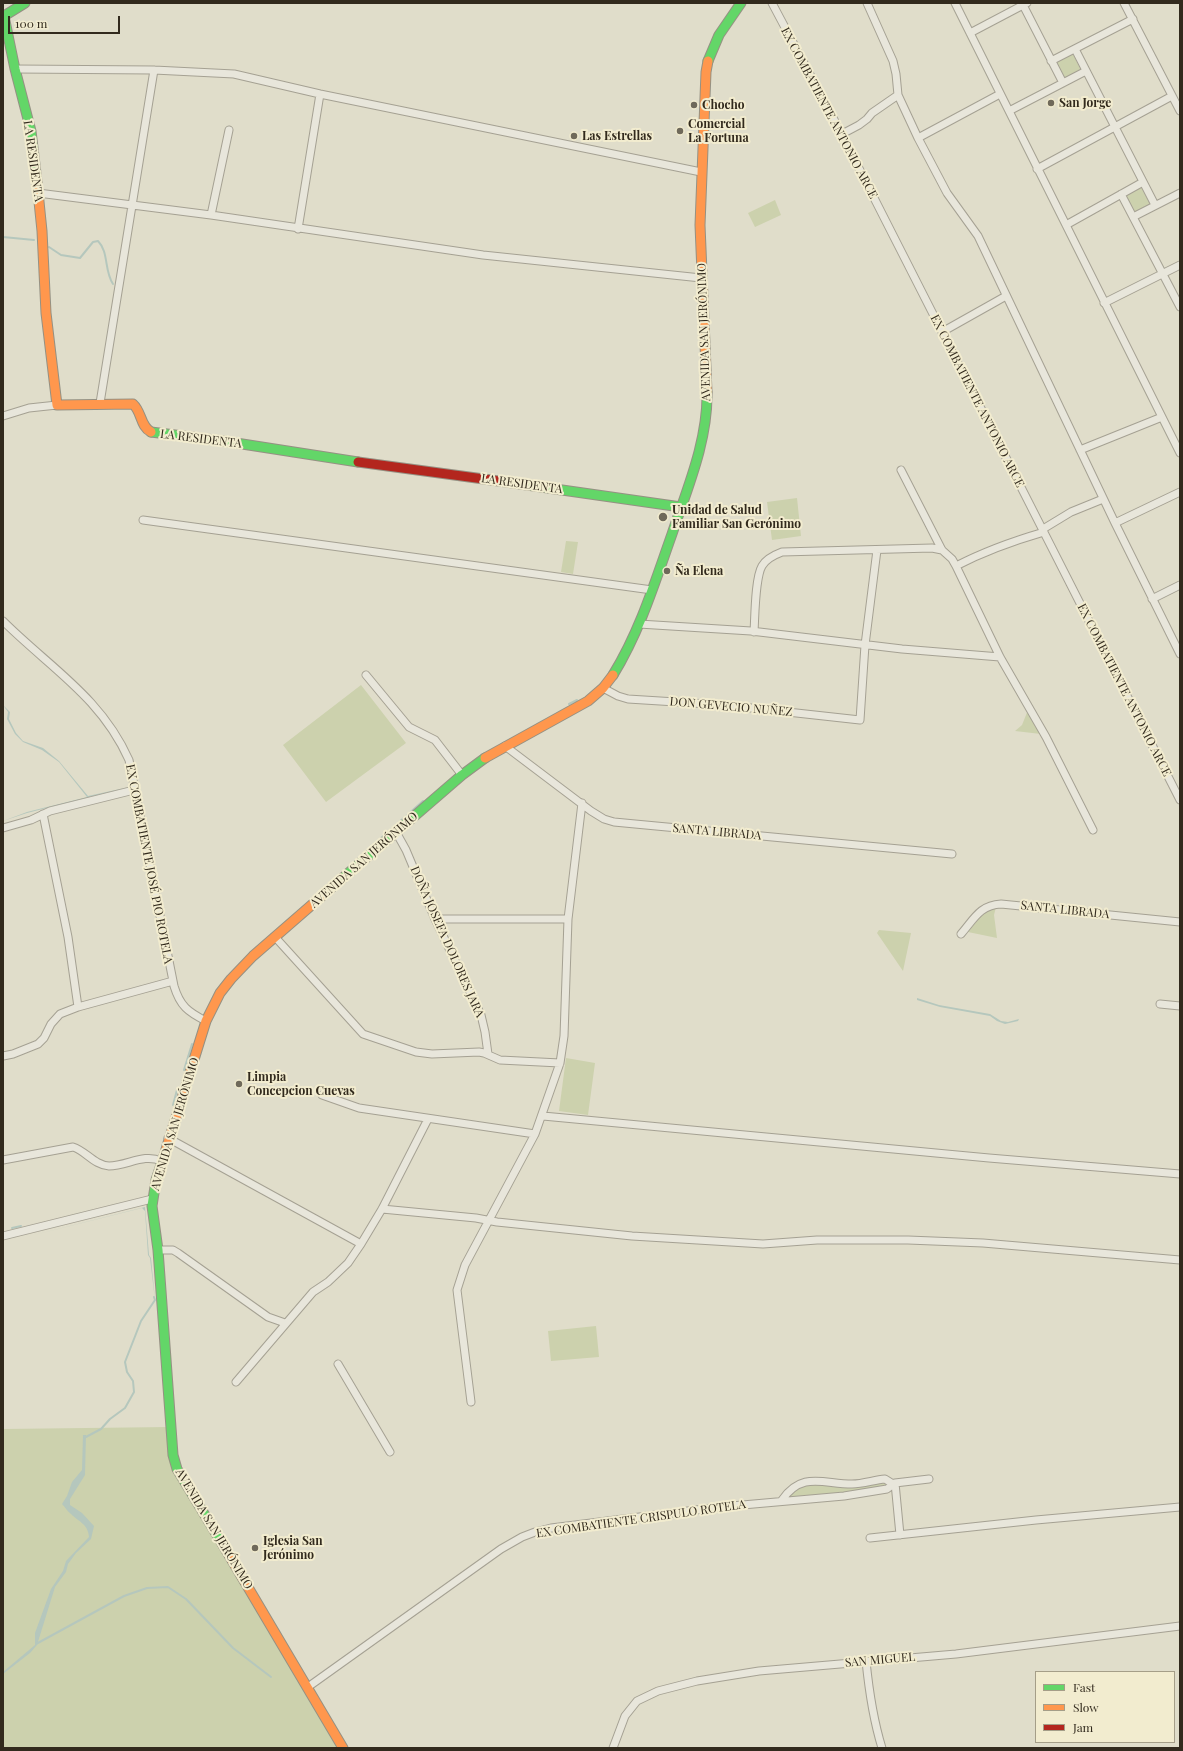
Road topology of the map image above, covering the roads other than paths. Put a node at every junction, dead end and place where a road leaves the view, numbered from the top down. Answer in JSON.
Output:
{"nodes":[{"id":1,"x":25,"y":3,"type":"edge"},
{"id":2,"x":740,"y":3,"type":"edge"},
{"id":3,"x":772,"y":3,"type":"edge"},
{"id":4,"x":867,"y":3,"type":"edge"},
{"id":5,"x":955,"y":3,"type":"edge"},
{"id":6,"x":1124,"y":3,"type":"edge"},
{"id":7,"x":1024,"y":4,"type":"edge"},
{"id":8,"x":4,"y":16,"type":"edge"},
{"id":9,"x":1133,"y":19,"type":"junction"},
{"id":10,"x":970,"y":33,"type":"junction"},
{"id":11,"x":1075,"y":49,"type":"junction"},
{"id":12,"x":1052,"y":61,"type":"junction"},
{"id":13,"x":15,"y":69,"type":"junction"},
{"id":14,"x":154,"y":70,"type":"junction"},
{"id":15,"x":1086,"y":71,"type":"junction"},
{"id":16,"x":1062,"y":83,"type":"junction"},
{"id":17,"x":320,"y":94,"type":"junction"},
{"id":18,"x":1000,"y":94,"type":"junction"},
{"id":19,"x":898,"y":95,"type":"junction"},
{"id":20,"x":1172,"y":96,"type":"junction"},
{"id":21,"x":1009,"y":111,"type":"junction"},
{"id":22,"x":1180,"y":111,"type":"edge"},
{"id":23,"x":1115,"y":127,"type":"junction"},
{"id":24,"x":229,"y":130,"type":"dead end"},
{"id":25,"x":842,"y":134,"type":"junction"},
{"id":26,"x":918,"y":138,"type":"junction"},
{"id":27,"x":1038,"y":169,"type":"junction"},
{"id":28,"x":701,"y":172,"type":"junction"},
{"id":29,"x":1143,"y":182,"type":"junction"},
{"id":30,"x":38,"y":193,"type":"junction"},
{"id":31,"x":1180,"y":193,"type":"edge"},
{"id":32,"x":1121,"y":194,"type":"junction"},
{"id":33,"x":132,"y":205,"type":"junction"},
{"id":34,"x":1155,"y":206,"type":"junction"},
{"id":35,"x":211,"y":215,"type":"junction"},
{"id":36,"x":1133,"y":217,"type":"junction"},
{"id":37,"x":1066,"y":225,"type":"junction"},
{"id":38,"x":298,"y":229,"type":"junction"},
{"id":39,"x":1180,"y":265,"type":"edge"},
{"id":40,"x":1163,"y":273,"type":"junction"},
{"id":41,"x":701,"y":278,"type":"junction"},
{"id":42,"x":1006,"y":296,"type":"junction"},
{"id":43,"x":1104,"y":303,"type":"junction"},
{"id":44,"x":1180,"y":307,"type":"edge"},
{"id":45,"x":942,"y":332,"type":"junction"},
{"id":46,"x":100,"y":403,"type":"junction"},
{"id":47,"x":57,"y":405,"type":"junction"},
{"id":48,"x":3,"y":416,"type":"edge"},
{"id":49,"x":1162,"y":417,"type":"junction"},
{"id":50,"x":1080,"y":450,"type":"junction"},
{"id":51,"x":1180,"y":454,"type":"edge"},
{"id":52,"x":902,"y":470,"type":"dead end"},
{"id":53,"x":1180,"y":492,"type":"edge"},
{"id":54,"x":1103,"y":499,"type":"junction"},
{"id":55,"x":681,"y":507,"type":"junction"},
{"id":56,"x":143,"y":520,"type":"dead end"},
{"id":57,"x":1115,"y":523,"type":"junction"},
{"id":58,"x":1043,"y":531,"type":"junction"},
{"id":59,"x":877,"y":550,"type":"junction"},
{"id":60,"x":942,"y":550,"type":"junction"},
{"id":61,"x":956,"y":566,"type":"junction"},
{"id":62,"x":1180,"y":585,"type":"edge"},
{"id":63,"x":652,"y":590,"type":"junction"},
{"id":64,"x":1152,"y":599,"type":"junction"},
{"id":65,"x":3,"y":621,"type":"edge"},
{"id":66,"x":639,"y":624,"type":"junction"},
{"id":67,"x":754,"y":632,"type":"junction"},
{"id":68,"x":865,"y":645,"type":"junction"},
{"id":69,"x":1180,"y":654,"type":"edge"},
{"id":70,"x":1000,"y":657,"type":"junction"},
{"id":71,"x":366,"y":675,"type":"dead end"},
{"id":72,"x":604,"y":688,"type":"junction"},
{"id":73,"x":505,"y":746,"type":"junction"},
{"id":74,"x":462,"y":775,"type":"junction"},
{"id":75,"x":134,"y":790,"type":"junction"},
{"id":76,"x":1180,"y":800,"type":"edge"},
{"id":77,"x":582,"y":803,"type":"junction"},
{"id":78,"x":43,"y":814,"type":"junction"},
{"id":79,"x":3,"y":828,"type":"edge"},
{"id":80,"x":1093,"y":830,"type":"dead end"},
{"id":81,"x":396,"y":832,"type":"junction"},
{"id":82,"x":952,"y":854,"type":"dead end"},
{"id":83,"x":434,"y":919,"type":"junction"},
{"id":84,"x":568,"y":919,"type":"junction"},
{"id":85,"x":1180,"y":922,"type":"edge"},
{"id":86,"x":961,"y":934,"type":"dead end"},
{"id":87,"x":275,"y":937,"type":"junction"},
{"id":88,"x":173,"y":981,"type":"junction"},
{"id":89,"x":1160,"y":1004,"type":"dead end"},
{"id":90,"x":1180,"y":1006,"type":"edge"},
{"id":91,"x":78,"y":1007,"type":"junction"},
{"id":92,"x":206,"y":1021,"type":"junction"},
{"id":93,"x":488,"y":1054,"type":"junction"},
{"id":94,"x":3,"y":1056,"type":"edge"},
{"id":95,"x":560,"y":1063,"type":"junction"},
{"id":96,"x":322,"y":1095,"type":"dead end"},
{"id":97,"x":543,"y":1116,"type":"junction"},
{"id":98,"x":428,"y":1119,"type":"junction"},
{"id":99,"x":535,"y":1134,"type":"junction"},
{"id":100,"x":168,"y":1138,"type":"junction"},
{"id":101,"x":3,"y":1160,"type":"edge"},
{"id":102,"x":161,"y":1161,"type":"junction"},
{"id":103,"x":1180,"y":1174,"type":"edge"},
{"id":104,"x":152,"y":1199,"type":"junction"},
{"id":105,"x":382,"y":1209,"type":"junction"},
{"id":106,"x":489,"y":1220,"type":"junction"},
{"id":107,"x":3,"y":1236,"type":"edge"},
{"id":108,"x":361,"y":1244,"type":"junction"},
{"id":109,"x":158,"y":1250,"type":"junction"},
{"id":110,"x":1180,"y":1260,"type":"edge"},
{"id":111,"x":285,"y":1323,"type":"junction"},
{"id":112,"x":338,"y":1364,"type":"dead end"},
{"id":113,"x":236,"y":1382,"type":"dead end"},
{"id":114,"x":471,"y":1402,"type":"dead end"},
{"id":115,"x":390,"y":1452,"type":"dead end"},
{"id":116,"x":928,"y":1479,"type":"dead end"},
{"id":117,"x":894,"y":1484,"type":"junction"},
{"id":118,"x":782,"y":1500,"type":"junction"},
{"id":119,"x":1180,"y":1507,"type":"edge"},
{"id":120,"x":900,"y":1535,"type":"junction"},
{"id":121,"x":870,"y":1538,"type":"dead end"},
{"id":122,"x":1180,"y":1626,"type":"edge"},
{"id":123,"x":866,"y":1661,"type":"junction"},
{"id":124,"x":308,"y":1687,"type":"junction"},
{"id":125,"x":343,"y":1748,"type":"edge"},
{"id":126,"x":613,"y":1748,"type":"edge"},
{"id":127,"x":882,"y":1748,"type":"edge"}],
"edges":[{"from":1,"to":8,"type":"street","name":"LA RESIDENTA"},
{"from":2,"to":28,"type":"street","name":"AVENIDA SAN JERÓNIMO"},
{"from":3,"to":25,"type":"street","name":"EX COMBATIENTE ANTONIO ARCE"},
{"from":4,"to":19,"type":"street"},
{"from":5,"to":10,"type":"street"},
{"from":6,"to":9,"type":"street"},
{"from":7,"to":10,"type":"street"},
{"from":7,"to":12,"type":"street"},
{"from":8,"to":13,"type":"street","name":"LA RESIDENTA"},
{"from":9,"to":11,"type":"street"},
{"from":9,"to":20,"type":"street"},
{"from":10,"to":18,"type":"street"},
{"from":11,"to":12,"type":"street"},
{"from":11,"to":15,"type":"street"},
{"from":12,"to":16,"type":"street"},
{"from":13,"to":14,"type":"street"},
{"from":13,"to":30,"type":"street","name":"LA RESIDENTA"},
{"from":14,"to":17,"type":"street"},
{"from":14,"to":33,"type":"street"},
{"from":15,"to":16,"type":"street"},
{"from":15,"to":23,"type":"street"},
{"from":16,"to":21,"type":"street"},
{"from":17,"to":28,"type":"street"},
{"from":17,"to":38,"type":"street"},
{"from":18,"to":21,"type":"street"},
{"from":18,"to":26,"type":"street"},
{"from":19,"to":25,"type":"street"},
{"from":19,"to":26,"type":"street"},
{"from":20,"to":22,"type":"street"},
{"from":20,"to":23,"type":"street"},
{"from":21,"to":27,"type":"street"},
{"from":23,"to":27,"type":"street"},
{"from":23,"to":29,"type":"street"},
{"from":24,"to":35,"type":"street"},
{"from":25,"to":45,"type":"street","name":"EX COMBATIENTE ANTONIO ARCE"},
{"from":26,"to":42,"type":"street"},
{"from":27,"to":37,"type":"street"},
{"from":28,"to":41,"type":"street","name":"AVENIDA SAN JERÓNIMO"},
{"from":29,"to":32,"type":"street"},
{"from":29,"to":34,"type":"street"},
{"from":30,"to":33,"type":"street"},
{"from":30,"to":47,"type":"street","name":"LA RESIDENTA"},
{"from":31,"to":34,"type":"street"},
{"from":32,"to":36,"type":"street"},
{"from":32,"to":37,"type":"street"},
{"from":33,"to":35,"type":"street"},
{"from":33,"to":46,"type":"street"},
{"from":34,"to":36,"type":"street"},
{"from":35,"to":38,"type":"street"},
{"from":36,"to":40,"type":"street"},
{"from":37,"to":43,"type":"street"},
{"from":38,"to":41,"type":"street"},
{"from":39,"to":40,"type":"street"},
{"from":40,"to":43,"type":"street"},
{"from":40,"to":44,"type":"street"},
{"from":41,"to":55,"type":"street","name":"AVENIDA SAN JERÓNIMO"},
{"from":42,"to":45,"type":"street"},
{"from":42,"to":50,"type":"street"},
{"from":43,"to":49,"type":"street"},
{"from":45,"to":58,"type":"street","name":"EX COMBATIENTE ANTONIO ARCE"},
{"from":46,"to":47,"type":"street","name":"LA RESIDENTA"},
{"from":46,"to":55,"type":"street","name":"LA RESIDENTA"},
{"from":47,"to":48,"type":"street"},
{"from":49,"to":50,"type":"street"},
{"from":49,"to":51,"type":"street"},
{"from":50,"to":54,"type":"street"},
{"from":52,"to":60,"type":"street"},
{"from":53,"to":57,"type":"street"},
{"from":54,"to":57,"type":"street"},
{"from":54,"to":58,"type":"street"},
{"from":55,"to":63,"type":"street","name":"AVENIDA SAN JERÓNIMO"},
{"from":56,"to":63,"type":"street"},
{"from":57,"to":64,"type":"street"},
{"from":58,"to":61,"type":"street"},
{"from":58,"to":76,"type":"street","name":"EX COMBATIENTE ANTONIO ARCE"},
{"from":59,"to":60,"type":"street"},
{"from":59,"to":67,"type":"street"},
{"from":59,"to":68,"type":"street"},
{"from":60,"to":61,"type":"street"},
{"from":61,"to":70,"type":"street"},
{"from":62,"to":64,"type":"street"},
{"from":63,"to":66,"type":"street","name":"AVENIDA SAN JERÓNIMO"},
{"from":64,"to":69,"type":"street"},
{"from":65,"to":75,"type":"street","name":"EX COMBATIENTE JOSÉ PIO ROTELA"},
{"from":66,"to":67,"type":"street"},
{"from":66,"to":72,"type":"street","name":"AVENIDA SAN JERÓNIMO"},
{"from":67,"to":68,"type":"street"},
{"from":68,"to":70,"type":"street"},
{"from":68,"to":72,"type":"street","name":"DON GEVECIO NUÑEZ"},
{"from":70,"to":80,"type":"street"},
{"from":71,"to":74,"type":"street"},
{"from":72,"to":73,"type":"street","name":"AVENIDA SAN JERÓNIMO"},
{"from":73,"to":74,"type":"street","name":"AVENIDA SAN JERÓNIMO"},
{"from":73,"to":77,"type":"street","name":"SANTA LIBRADA"},
{"from":74,"to":81,"type":"street","name":"AVENIDA SAN JERÓNIMO"},
{"from":75,"to":78,"type":"street"},
{"from":75,"to":88,"type":"street","name":"EX COMBATIENTE JOSÉ PIO ROTELA"},
{"from":77,"to":82,"type":"street","name":"SANTA LIBRADA"},
{"from":77,"to":84,"type":"street"},
{"from":78,"to":79,"type":"street"},
{"from":78,"to":91,"type":"street"},
{"from":81,"to":83,"type":"street","name":"DOÑA JOSEFA DOLORES JARA"},
{"from":81,"to":87,"type":"street","name":"AVENIDA SAN JERÓNIMO"},
{"from":83,"to":84,"type":"street"},
{"from":83,"to":93,"type":"street","name":"DOÑA JOSEFA DOLORES JARA"},
{"from":84,"to":95,"type":"street"},
{"from":85,"to":86,"type":"street","name":"SANTA LIBRADA"},
{"from":87,"to":92,"type":"street","name":"AVENIDA SAN JERÓNIMO"},
{"from":87,"to":93,"type":"street"},
{"from":88,"to":91,"type":"street"},
{"from":88,"to":92,"type":"street","name":"EX COMBATIENTE JOSÉ PIO ROTELA"},
{"from":89,"to":90,"type":"street"},
{"from":91,"to":94,"type":"street"},
{"from":92,"to":100,"type":"street","name":"AVENIDA SAN JERÓNIMO"},
{"from":93,"to":95,"type":"street"},
{"from":95,"to":97,"type":"street"},
{"from":96,"to":98,"type":"street"},
{"from":97,"to":99,"type":"street"},
{"from":97,"to":103,"type":"street"},
{"from":98,"to":99,"type":"street"},
{"from":98,"to":105,"type":"street"},
{"from":99,"to":106,"type":"street"},
{"from":100,"to":102,"type":"street","name":"AVENIDA SAN JERÓNIMO"},
{"from":100,"to":108,"type":"street"},
{"from":101,"to":102,"type":"street"},
{"from":102,"to":104,"type":"street","name":"AVENIDA SAN JERÓNIMO"},
{"from":104,"to":107,"type":"street"},
{"from":104,"to":109,"type":"street","name":"AVENIDA SAN JERÓNIMO"},
{"from":105,"to":106,"type":"street"},
{"from":105,"to":108,"type":"street"},
{"from":106,"to":110,"type":"street"},
{"from":106,"to":114,"type":"street"},
{"from":108,"to":111,"type":"street"},
{"from":109,"to":111,"type":"street"},
{"from":109,"to":124,"type":"street","name":"AVENIDA SAN JERÓNIMO"},
{"from":111,"to":113,"type":"street"},
{"from":112,"to":115,"type":"street"},
{"from":116,"to":117,"type":"street","name":"EX COMBATIENTE CRISPULO ROTELA"},
{"from":117,"to":118,"type":"street","name":"EX COMBATIENTE CRISPULO ROTELA"},
{"from":117,"to":118,"type":"street","name":"EX COMBATIENTE CRISPULO ROTELA"},
{"from":117,"to":120,"type":"street"},
{"from":118,"to":124,"type":"street","name":"EX COMBATIENTE CRISPULO ROTELA"},
{"from":119,"to":120,"type":"street"},
{"from":120,"to":121,"type":"street"},
{"from":122,"to":123,"type":"street","name":"SAN MIGUEL"},
{"from":123,"to":126,"type":"street","name":"SAN MIGUEL"},
{"from":123,"to":127,"type":"street"},
{"from":124,"to":125,"type":"street","name":"AVENIDA SAN JERÓNIMO"}]}
